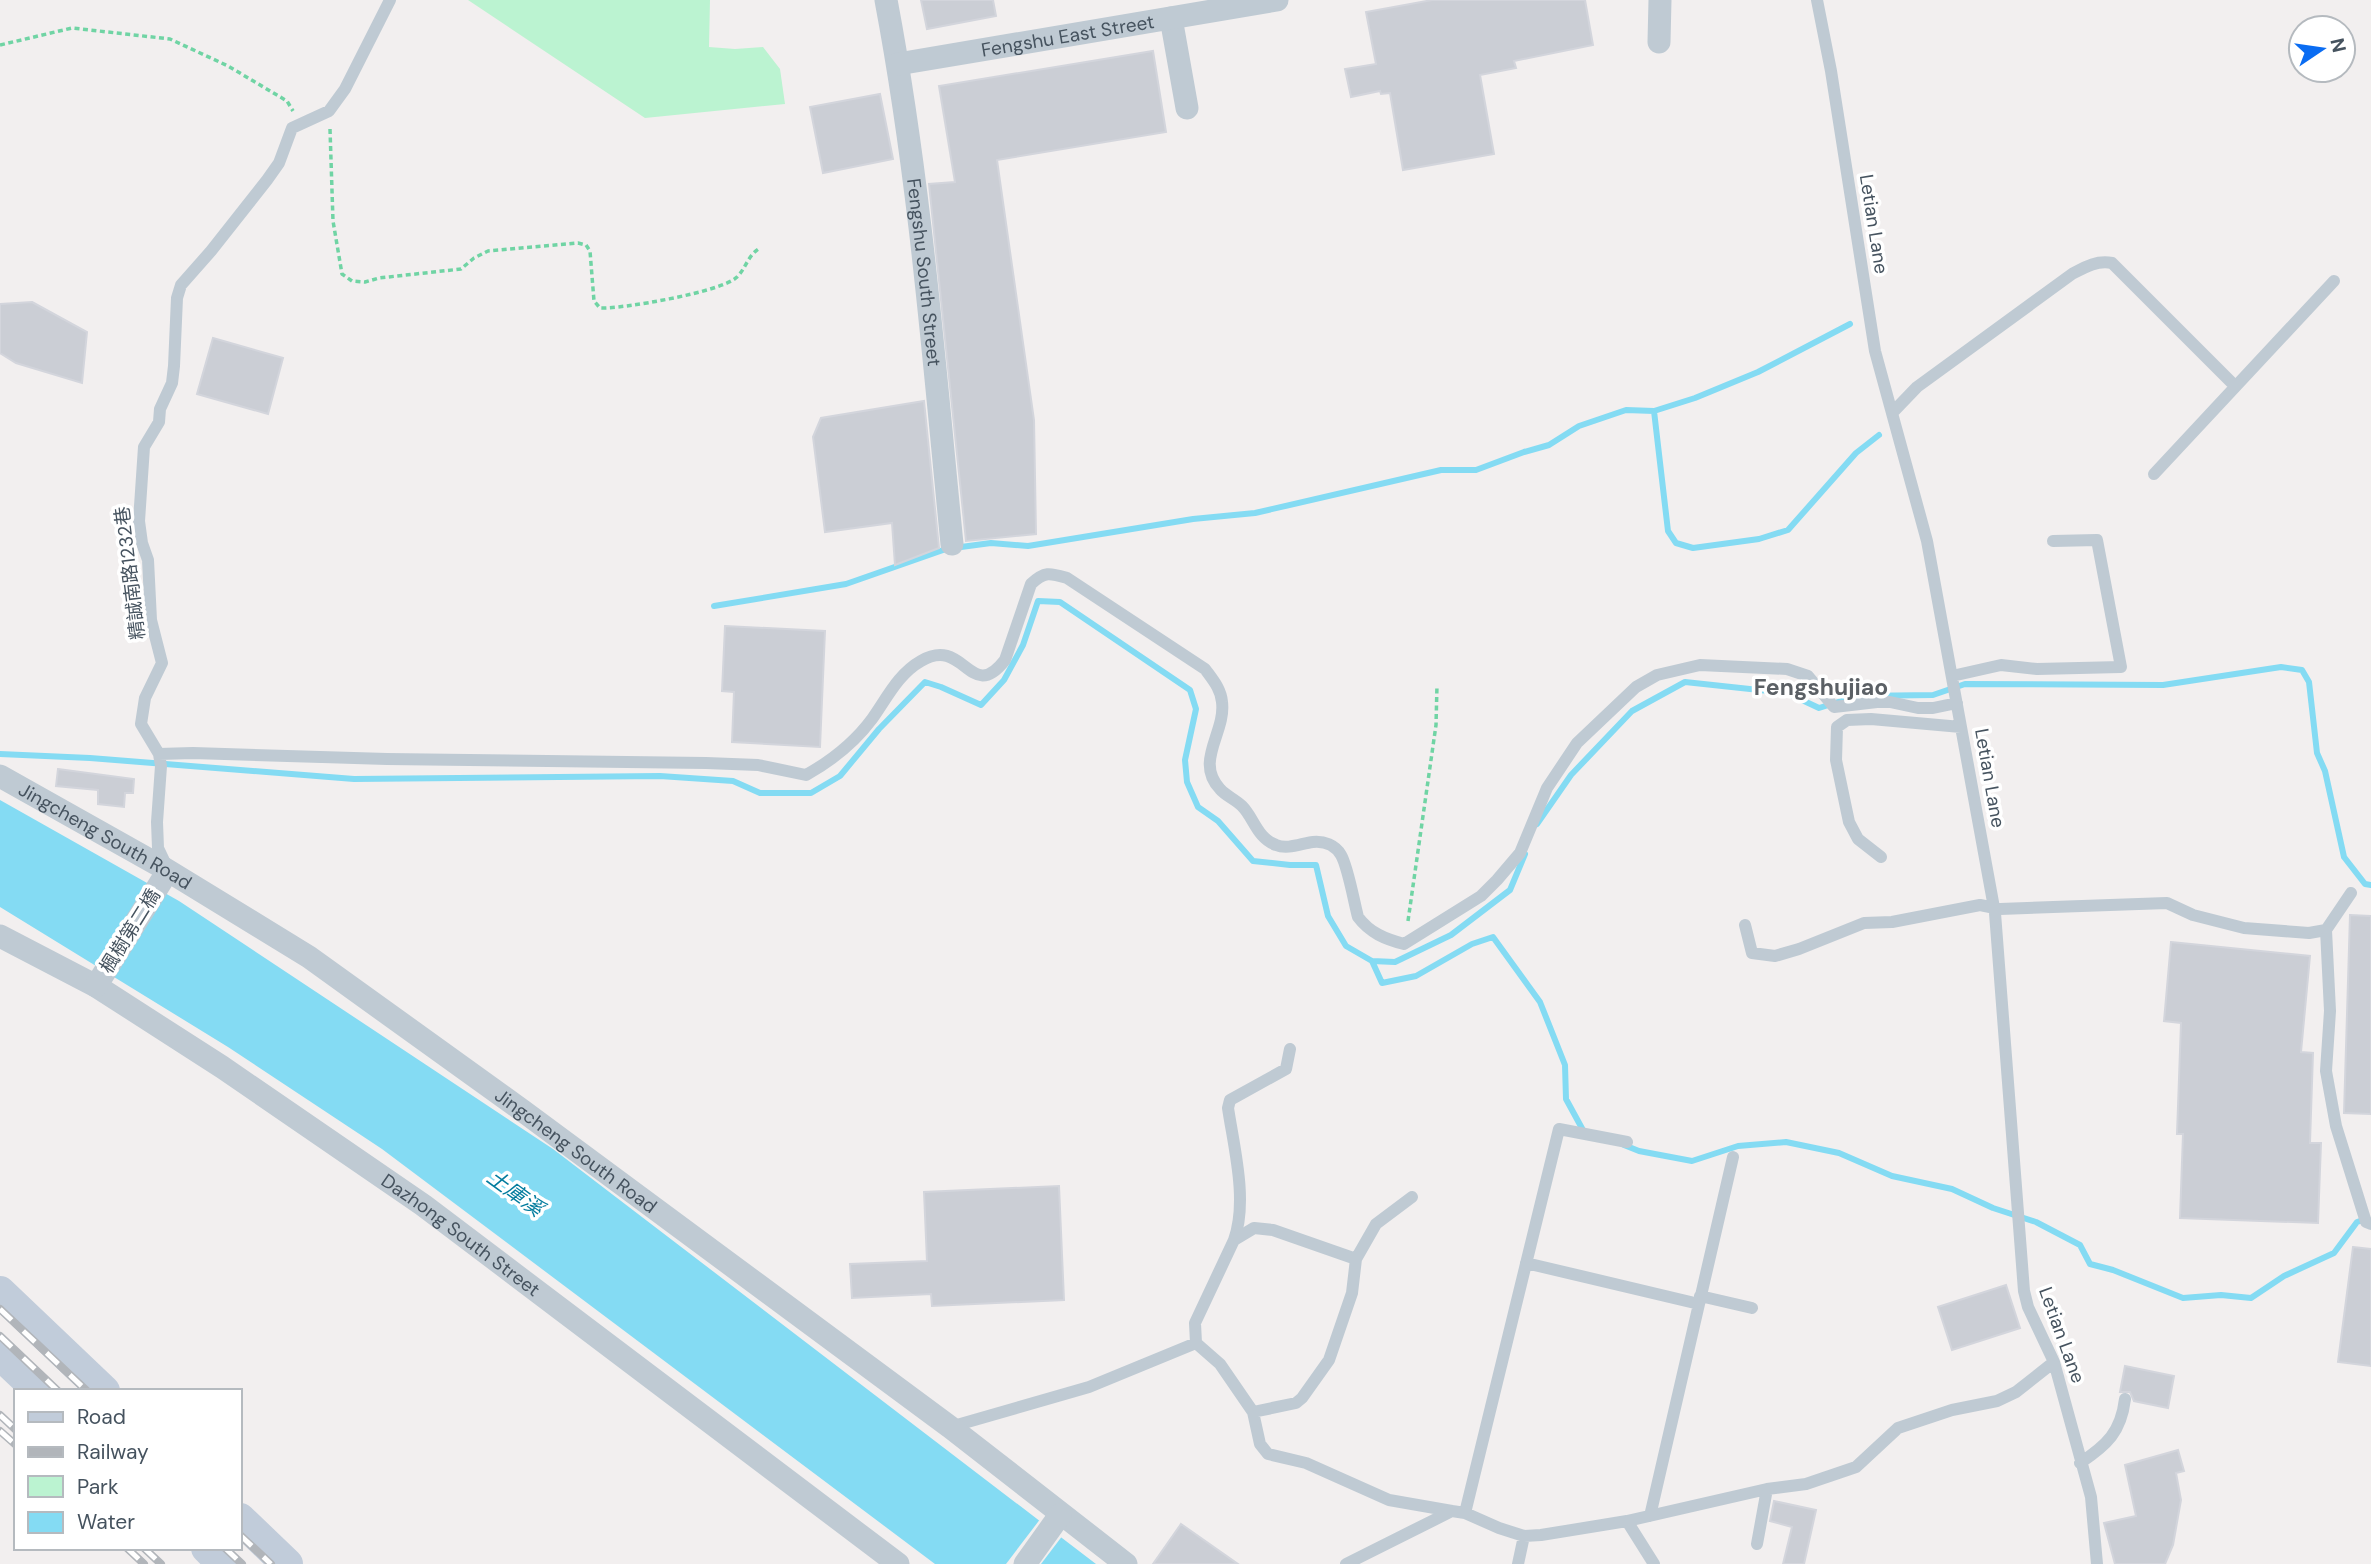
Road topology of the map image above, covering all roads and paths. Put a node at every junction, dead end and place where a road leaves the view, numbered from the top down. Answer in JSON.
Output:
{"nodes":[{"id":1,"x":390,"y":0,"type":"edge"},
{"id":2,"x":886,"y":0,"type":"edge"},
{"id":3,"x":1277,"y":0,"type":"edge"},
{"id":4,"x":1660,"y":0,"type":"edge"},
{"id":5,"x":1817,"y":0,"type":"edge"},
{"id":6,"x":1184,"y":11,"type":"edge"},
{"id":7,"x":1659,"y":41,"type":"dead end"},
{"id":8,"x":0,"y":45,"type":"edge"},
{"id":9,"x":898,"y":64,"type":"junction"},
{"id":10,"x":1188,"y":108,"type":"dead end"},
{"id":11,"x":328,"y":111,"type":"junction"},
{"id":12,"x":301,"y":124,"type":"junction"},
{"id":13,"x":760,"y":248,"type":"dead end"},
{"id":14,"x":2334,"y":281,"type":"dead end"},
{"id":15,"x":2235,"y":386,"type":"junction"},
{"id":16,"x":1892,"y":413,"type":"junction"},
{"id":17,"x":2154,"y":474,"type":"dead end"},
{"id":18,"x":2053,"y":541,"type":"dead end"},
{"id":19,"x":952,"y":544,"type":"dead end"},
{"id":20,"x":1952,"y":676,"type":"junction"},
{"id":21,"x":1437,"y":685,"type":"dead end"},
{"id":22,"x":1957,"y":704,"type":"junction"},
{"id":23,"x":1961,"y":727,"type":"junction"},
{"id":24,"x":159,"y":754,"type":"junction"},
{"id":25,"x":0,"y":776,"type":"edge"},
{"id":26,"x":1881,"y":857,"type":"dead end"},
{"id":27,"x":166,"y":874,"type":"junction"},
{"id":28,"x":2351,"y":893,"type":"dead end"},
{"id":29,"x":1993,"y":907,"type":"junction"},
{"id":30,"x":1745,"y":925,"type":"dead end"},
{"id":31,"x":2326,"y":930,"type":"junction"},
{"id":32,"x":0,"y":936,"type":"edge"},
{"id":33,"x":1405,"y":944,"type":"junction"},
{"id":34,"x":96,"y":986,"type":"junction"},
{"id":35,"x":1290,"y":1049,"type":"dead end"},
{"id":36,"x":1627,"y":1142,"type":"dead end"},
{"id":37,"x":1733,"y":1157,"type":"dead end"},
{"id":38,"x":1412,"y":1197,"type":"dead end"},
{"id":39,"x":2371,"y":1224,"type":"edge"},
{"id":40,"x":1234,"y":1240,"type":"junction"},
{"id":41,"x":1356,"y":1259,"type":"junction"},
{"id":42,"x":1526,"y":1263,"type":"junction"},
{"id":43,"x":0,"y":1292,"type":"edge"},
{"id":44,"x":1700,"y":1300,"type":"junction"},
{"id":45,"x":1752,"y":1308,"type":"dead end"},
{"id":46,"x":1196,"y":1343,"type":"junction"},
{"id":47,"x":0,"y":1354,"type":"edge"},
{"id":48,"x":2054,"y":1362,"type":"junction"},
{"id":49,"x":37,"y":1389,"type":"edge"},
{"id":50,"x":102,"y":1389,"type":"edge"},
{"id":51,"x":2125,"y":1399,"type":"dead end"},
{"id":52,"x":1253,"y":1412,"type":"junction"},
{"id":53,"x":950,"y":1427,"type":"junction"},
{"id":54,"x":2080,"y":1463,"type":"junction"},
{"id":55,"x":1767,"y":1489,"type":"junction"},
{"id":56,"x":1459,"y":1512,"type":"junction"},
{"id":57,"x":1650,"y":1516,"type":"junction"},
{"id":58,"x":1057,"y":1520,"type":"junction"},
{"id":59,"x":242,"y":1521,"type":"edge"},
{"id":60,"x":1627,"y":1521,"type":"junction"},
{"id":61,"x":1524,"y":1536,"type":"junction"},
{"id":62,"x":1756,"y":1544,"type":"dead end"},
{"id":63,"x":208,"y":1550,"type":"edge"},
{"id":64,"x":223,"y":1564,"type":"edge"},
{"id":65,"x":287,"y":1564,"type":"edge"},
{"id":66,"x":898,"y":1564,"type":"edge"},
{"id":67,"x":1025,"y":1564,"type":"edge"},
{"id":68,"x":1126,"y":1564,"type":"edge"},
{"id":69,"x":1346,"y":1564,"type":"edge"},
{"id":70,"x":1518,"y":1564,"type":"edge"},
{"id":71,"x":1654,"y":1564,"type":"edge"},
{"id":72,"x":2097,"y":1564,"type":"edge"}],
"edges":[{"from":1,"to":11,"type":"lane"},
{"from":2,"to":9,"type":"street","name":"Fengshu South Street"},
{"from":3,"to":6,"type":"street","name":"Fengshu East Street"},
{"from":4,"to":7,"type":"street"},
{"from":5,"to":16,"type":"lane","name":"Letian Lane"},
{"from":6,"to":9,"type":"street","name":"Fengshu East Street"},
{"from":6,"to":10,"type":"street"},
{"from":8,"to":12,"type":"path"},
{"from":9,"to":19,"type":"street","name":"Fengshu South Street"},
{"from":11,"to":12,"type":"lane"},
{"from":11,"to":13,"type":"path"},
{"from":12,"to":24,"type":"lane","name":"精誠南路1232巷"},
{"from":14,"to":15,"type":"lane"},
{"from":15,"to":16,"type":"lane"},
{"from":15,"to":17,"type":"lane"},
{"from":16,"to":20,"type":"lane","name":"Letian Lane"},
{"from":18,"to":20,"type":"lane"},
{"from":20,"to":22,"type":"lane","name":"Letian Lane"},
{"from":21,"to":33,"type":"path"},
{"from":22,"to":23,"type":"lane","name":"Letian Lane"},
{"from":22,"to":33,"type":"lane"},
{"from":23,"to":26,"type":"lane"},
{"from":23,"to":29,"type":"lane","name":"Letian Lane"},
{"from":24,"to":27,"type":"lane"},
{"from":24,"to":33,"type":"lane"},
{"from":25,"to":27,"type":"street","name":"Jingcheng South Road"},
{"from":27,"to":34,"type":"street","name":"楓樹第二橋"},
{"from":27,"to":53,"type":"street","name":"Jingcheng South Road"},
{"from":28,"to":31,"type":"lane"},
{"from":29,"to":30,"type":"lane"},
{"from":29,"to":31,"type":"lane"},
{"from":29,"to":48,"type":"lane","name":"Letian Lane"},
{"from":31,"to":39,"type":"lane"},
{"from":32,"to":34,"type":"street","name":"Dazhong South Street"},
{"from":34,"to":66,"type":"street","name":"Dazhong South Street"},
{"from":35,"to":40,"type":"lane"},
{"from":36,"to":42,"type":"lane"},
{"from":37,"to":44,"type":"lane"},
{"from":38,"to":41,"type":"lane"},
{"from":40,"to":41,"type":"lane"},
{"from":40,"to":46,"type":"lane"},
{"from":41,"to":52,"type":"lane"},
{"from":42,"to":44,"type":"lane"},
{"from":42,"to":56,"type":"lane"},
{"from":43,"to":50,"type":"main road"},
{"from":44,"to":45,"type":"lane"},
{"from":44,"to":57,"type":"lane"},
{"from":46,"to":52,"type":"lane"},
{"from":46,"to":53,"type":"lane"},
{"from":47,"to":49,"type":"main road"},
{"from":48,"to":54,"type":"lane","name":"Letian Lane"},
{"from":48,"to":55,"type":"lane"},
{"from":51,"to":54,"type":"lane"},
{"from":52,"to":56,"type":"lane"},
{"from":53,"to":58,"type":"street","name":"Jingcheng South Road"},
{"from":54,"to":72,"type":"lane","name":"Letian Lane"},
{"from":55,"to":57,"type":"lane"},
{"from":55,"to":62,"type":"lane"},
{"from":56,"to":61,"type":"lane"},
{"from":56,"to":69,"type":"lane"},
{"from":57,"to":60,"type":"lane"},
{"from":58,"to":67,"type":"street"},
{"from":58,"to":68,"type":"street","name":"Jingcheng South Road"},
{"from":59,"to":65,"type":"main road"},
{"from":60,"to":61,"type":"lane"},
{"from":60,"to":71,"type":"lane"},
{"from":61,"to":70,"type":"lane"},
{"from":63,"to":64,"type":"main road"}]}
